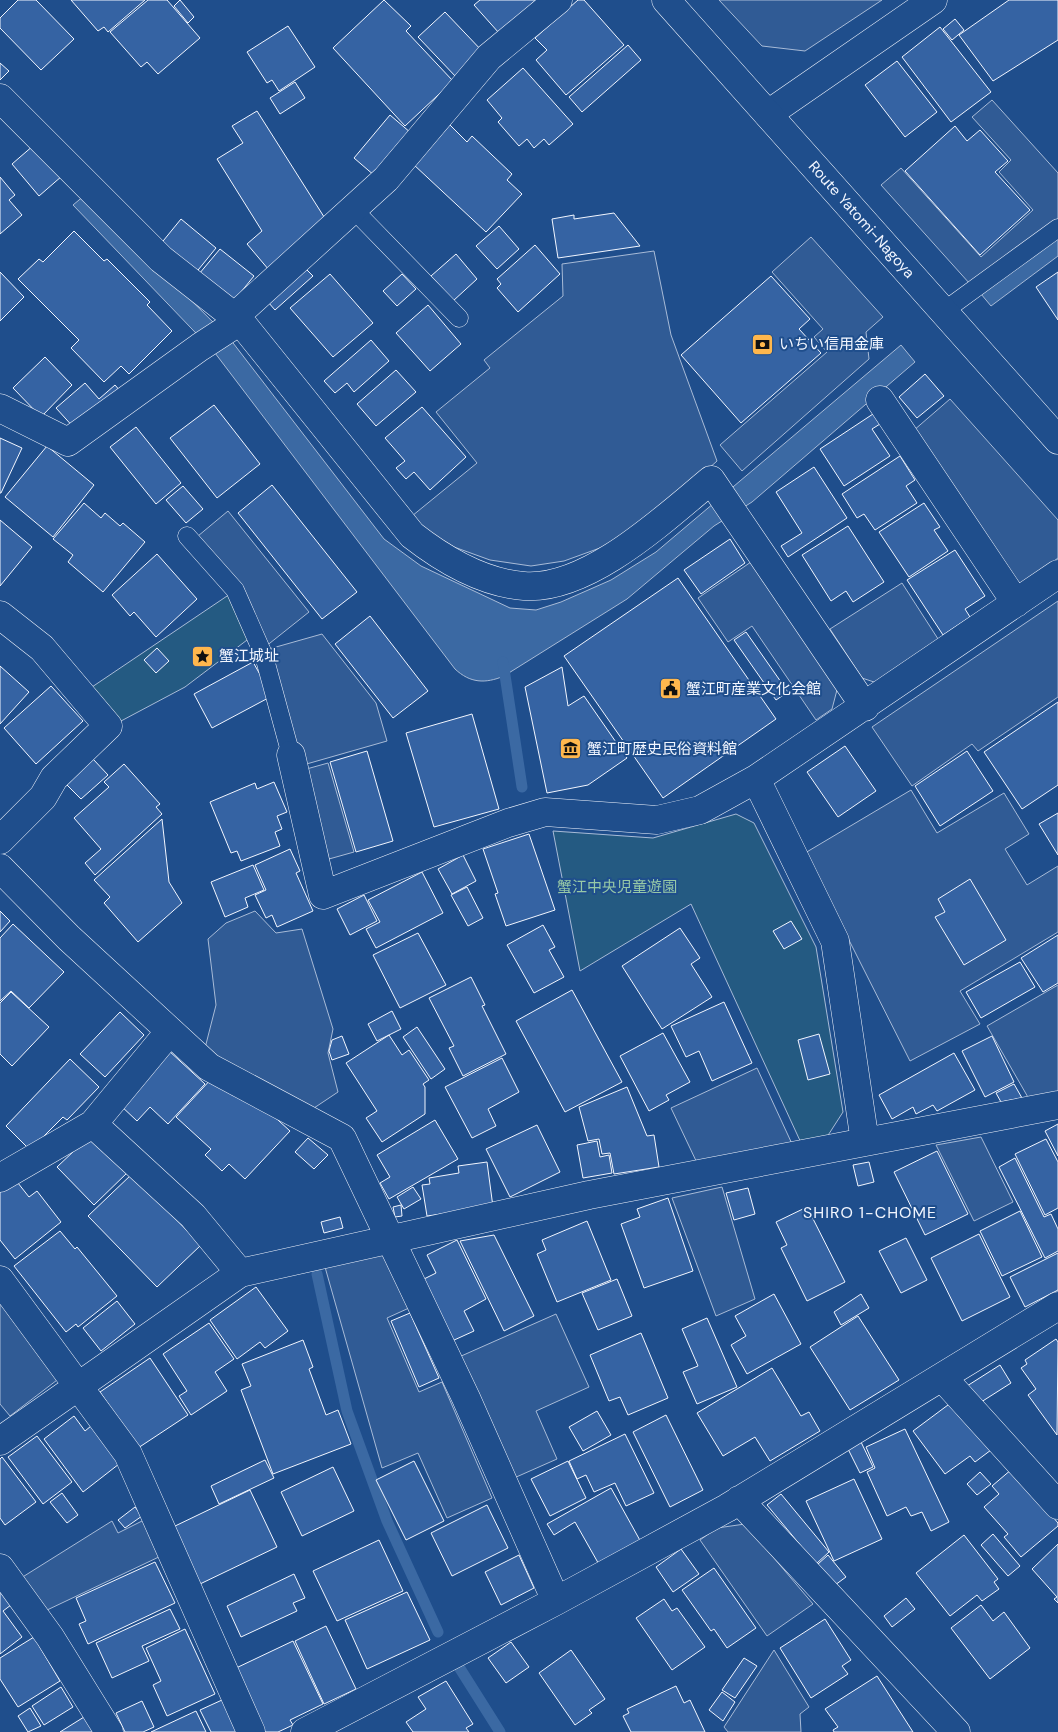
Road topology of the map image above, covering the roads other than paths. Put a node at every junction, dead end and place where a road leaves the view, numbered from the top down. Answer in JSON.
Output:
{"nodes":[{"id":1,"x":558,"y":0,"type":"edge"},
{"id":2,"x":666,"y":0,"type":"edge"},
{"id":3,"x":933,"y":0,"type":"edge"},
{"id":4,"x":0,"y":98,"type":"edge"},
{"id":5,"x":768,"y":114,"type":"junction"},
{"id":6,"x":354,"y":210,"type":"junction"},
{"id":7,"x":1058,"y":228,"type":"edge"},
{"id":8,"x":944,"y":311,"type":"junction"},
{"id":9,"x":458,"y":318,"type":"dead end"},
{"id":10,"x":234,"y":322,"type":"junction"},
{"id":11,"x":880,"y":400,"type":"dead end"},
{"id":12,"x":0,"y":408,"type":"edge"},
{"id":13,"x":1058,"y":440,"type":"edge"},
{"id":14,"x":187,"y":536,"type":"dead end"},
{"id":15,"x":1058,"y":574,"type":"edge"},
{"id":16,"x":1016,"y":603,"type":"junction"},
{"id":17,"x":0,"y":615,"type":"edge"},
{"id":18,"x":865,"y":707,"type":"junction"},
{"id":19,"x":291,"y":755,"type":"joint"},
{"id":20,"x":756,"y":779,"type":"junction"},
{"id":21,"x":0,"y":840,"type":"edge"},
{"id":22,"x":0,"y":868,"type":"edge"},
{"id":23,"x":170,"y":1031,"type":"junction"},
{"id":24,"x":1058,"y":1105,"type":"edge"},
{"id":25,"x":93,"y":1124,"type":"junction"},
{"id":26,"x":865,"y":1142,"type":"junction"},
{"id":27,"x":0,"y":1178,"type":"edge"},
{"id":28,"x":390,"y":1239,"type":"junction"},
{"id":29,"x":240,"y":1273,"type":"junction"},
{"id":30,"x":0,"y":1280,"type":"edge"},
{"id":31,"x":1058,"y":1306,"type":"edge"},
{"id":32,"x":942,"y":1377,"type":"junction"},
{"id":33,"x":78,"y":1386,"type":"junction"},
{"id":34,"x":0,"y":1441,"type":"edge"},
{"id":35,"x":739,"y":1500,"type":"junction"},
{"id":36,"x":1058,"y":1505,"type":"edge"},
{"id":37,"x":0,"y":1568,"type":"edge"},
{"id":38,"x":556,"y":1602,"type":"junction"},
{"id":39,"x":109,"y":1732,"type":"edge"},
{"id":40,"x":251,"y":1732,"type":"edge"},
{"id":41,"x":306,"y":1732,"type":"edge"},
{"id":42,"x":956,"y":1732,"type":"edge"}],
"edges":[{"from":1,"to":6,"type":"street"},
{"from":2,"to":5,"type":"street","name":"Route Yatomi-Nagoya"},
{"from":3,"to":5,"type":"street"},
{"from":4,"to":10,"type":"street"},
{"from":5,"to":8,"type":"street","name":"Route Yatomi-Nagoya"},
{"from":6,"to":9,"type":"lane"},
{"from":6,"to":10,"type":"street"},
{"from":7,"to":8,"type":"lane"},
{"from":8,"to":13,"type":"street","name":"Route Yatomi-Nagoya"},
{"from":10,"to":12,"type":"street"},
{"from":10,"to":18,"type":"street"},
{"from":11,"to":16,"type":"street"},
{"from":14,"to":19,"type":"lane"},
{"from":15,"to":16,"type":"street"},
{"from":16,"to":18,"type":"street"},
{"from":17,"to":21,"type":"street"},
{"from":18,"to":20,"type":"street"},
{"from":19,"to":20,"type":"street"},
{"from":20,"to":26,"type":"street"},
{"from":22,"to":23,"type":"street"},
{"from":23,"to":25,"type":"street"},
{"from":23,"to":28,"type":"street"},
{"from":24,"to":26,"type":"street"},
{"from":25,"to":27,"type":"street"},
{"from":25,"to":29,"type":"street"},
{"from":26,"to":28,"type":"street"},
{"from":28,"to":29,"type":"street"},
{"from":28,"to":38,"type":"street"},
{"from":29,"to":33,"type":"street"},
{"from":30,"to":33,"type":"street"},
{"from":31,"to":32,"type":"street"},
{"from":32,"to":35,"type":"street"},
{"from":32,"to":36,"type":"street"},
{"from":33,"to":34,"type":"street"},
{"from":33,"to":40,"type":"street"},
{"from":35,"to":38,"type":"street"},
{"from":35,"to":42,"type":"street"},
{"from":37,"to":39,"type":"street"},
{"from":38,"to":41,"type":"street"}]}
